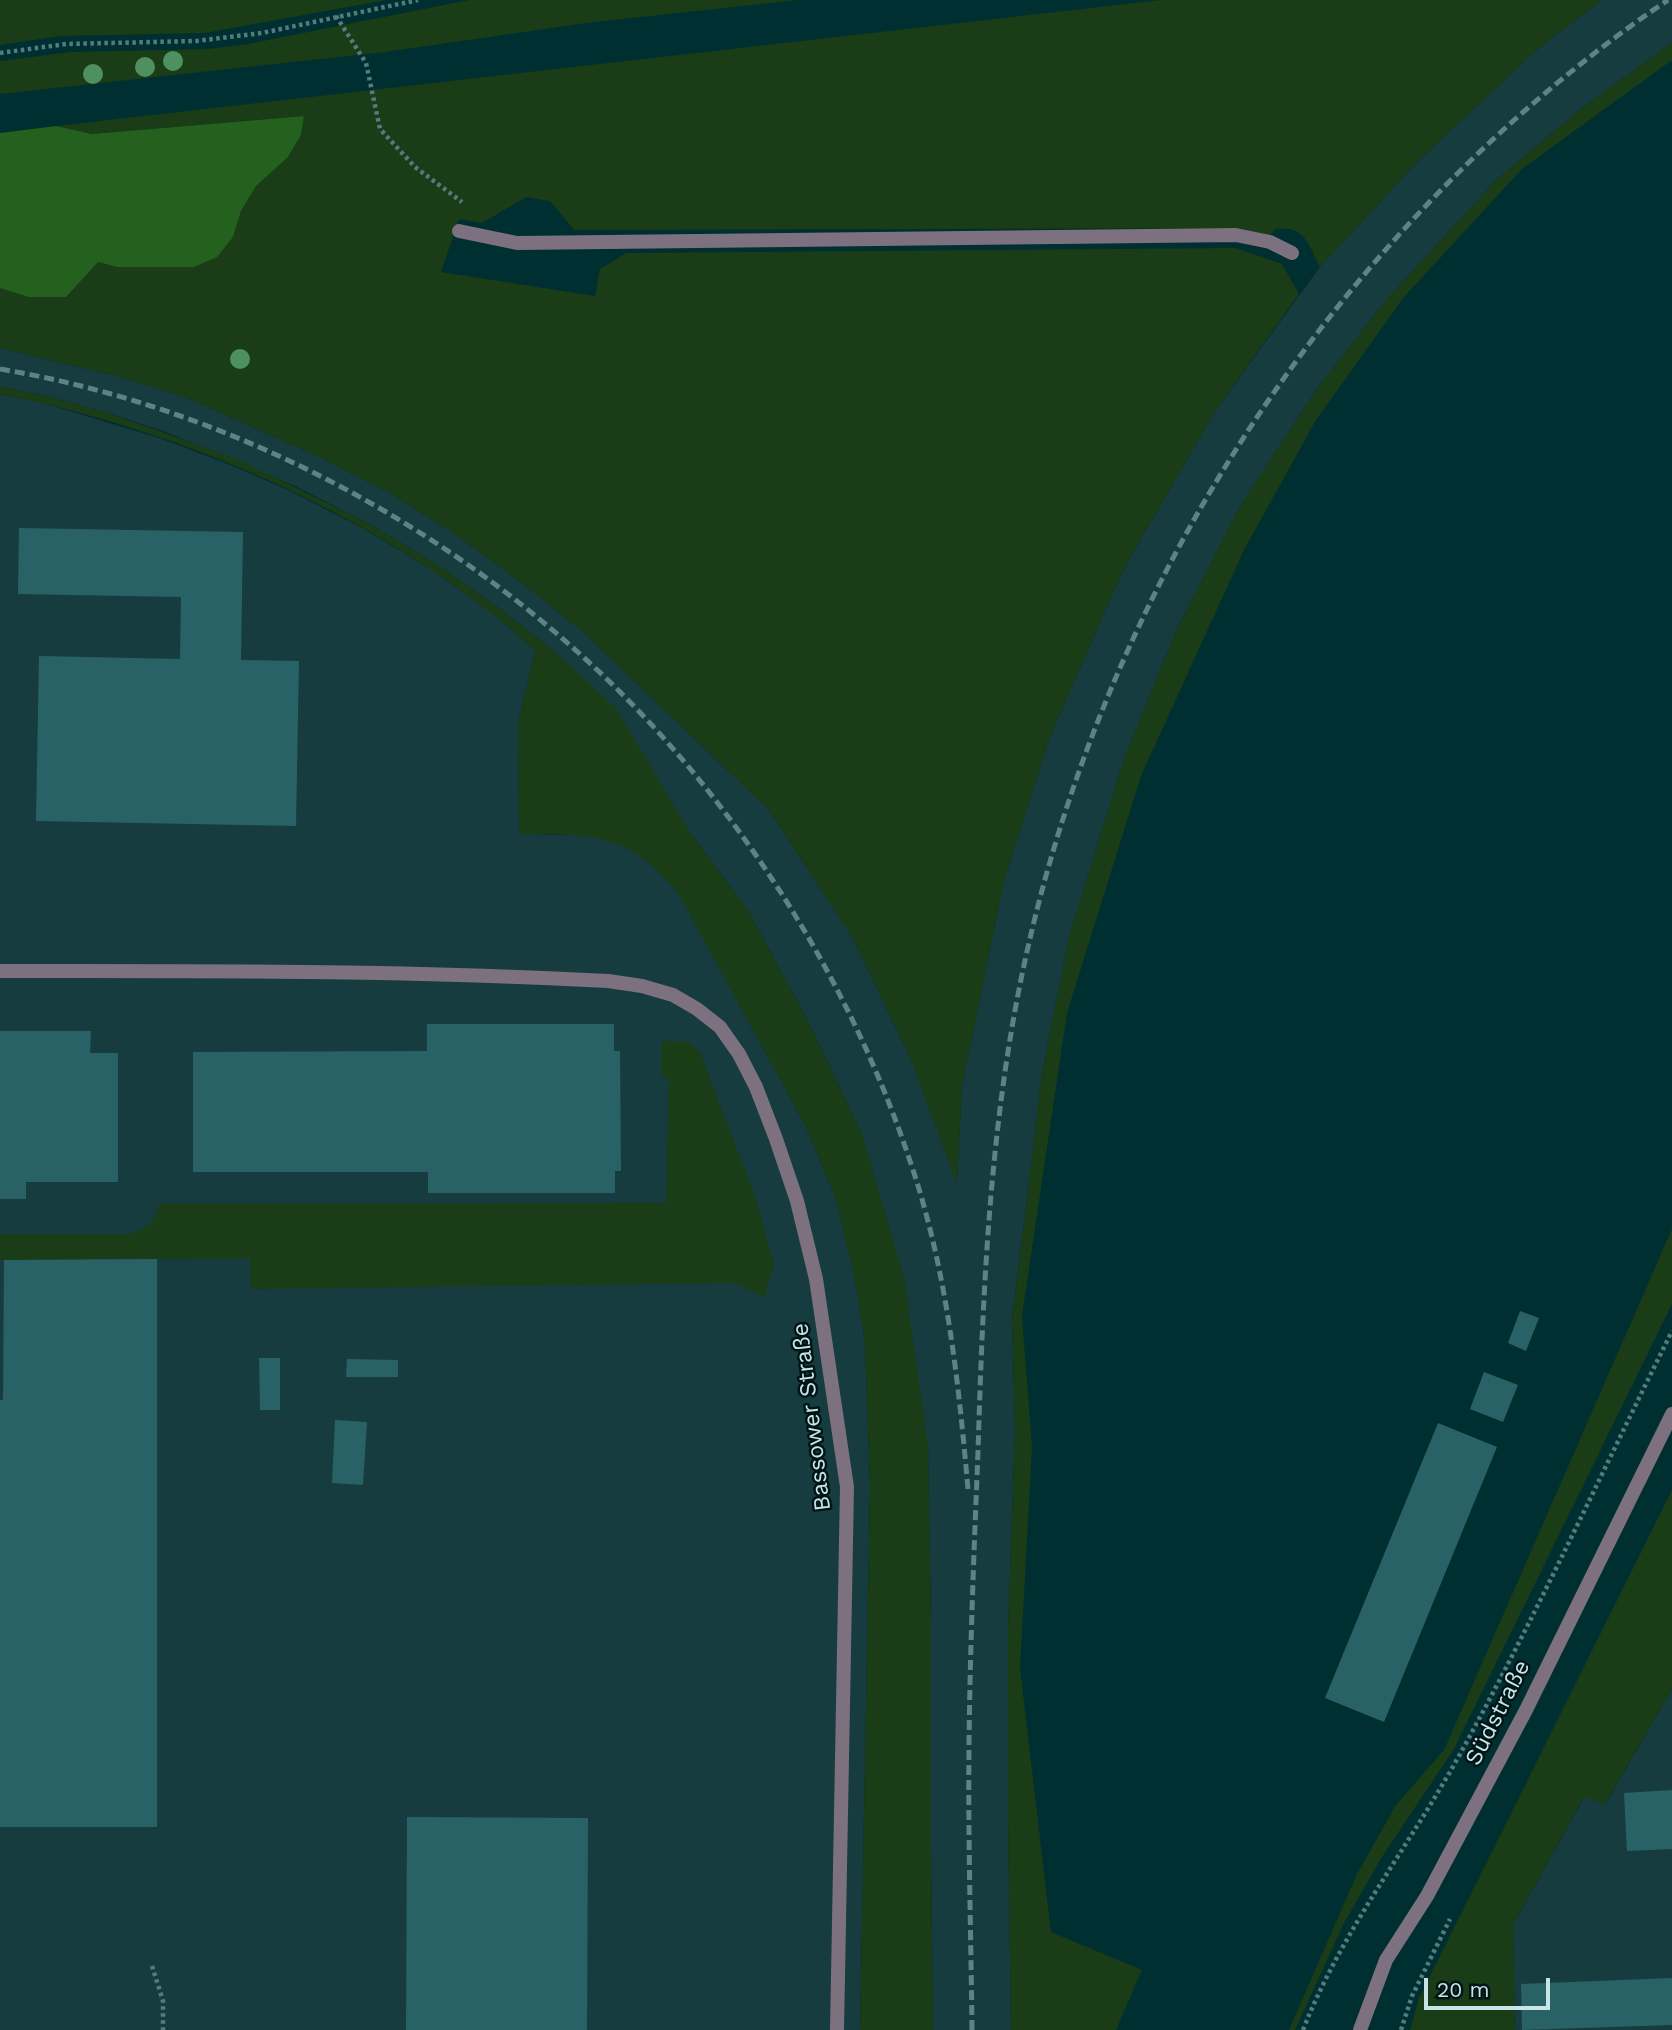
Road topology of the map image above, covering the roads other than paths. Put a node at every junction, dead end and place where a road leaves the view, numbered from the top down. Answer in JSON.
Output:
{"nodes":[{"id":1,"x":459,"y":231,"type":"dead end"},
{"id":2,"x":1292,"y":253,"type":"dead end"},
{"id":3,"x":0,"y":971,"type":"edge"},
{"id":4,"x":1672,"y":1414,"type":"edge"},
{"id":5,"x":838,"y":2030,"type":"edge"},
{"id":6,"x":1360,"y":2030,"type":"edge"}],
"edges":[{"from":1,"to":2,"type":"street"},
{"from":3,"to":5,"type":"street","name":"Bassower Straße"},
{"from":4,"to":6,"type":"street","name":"Südstraße"}]}
